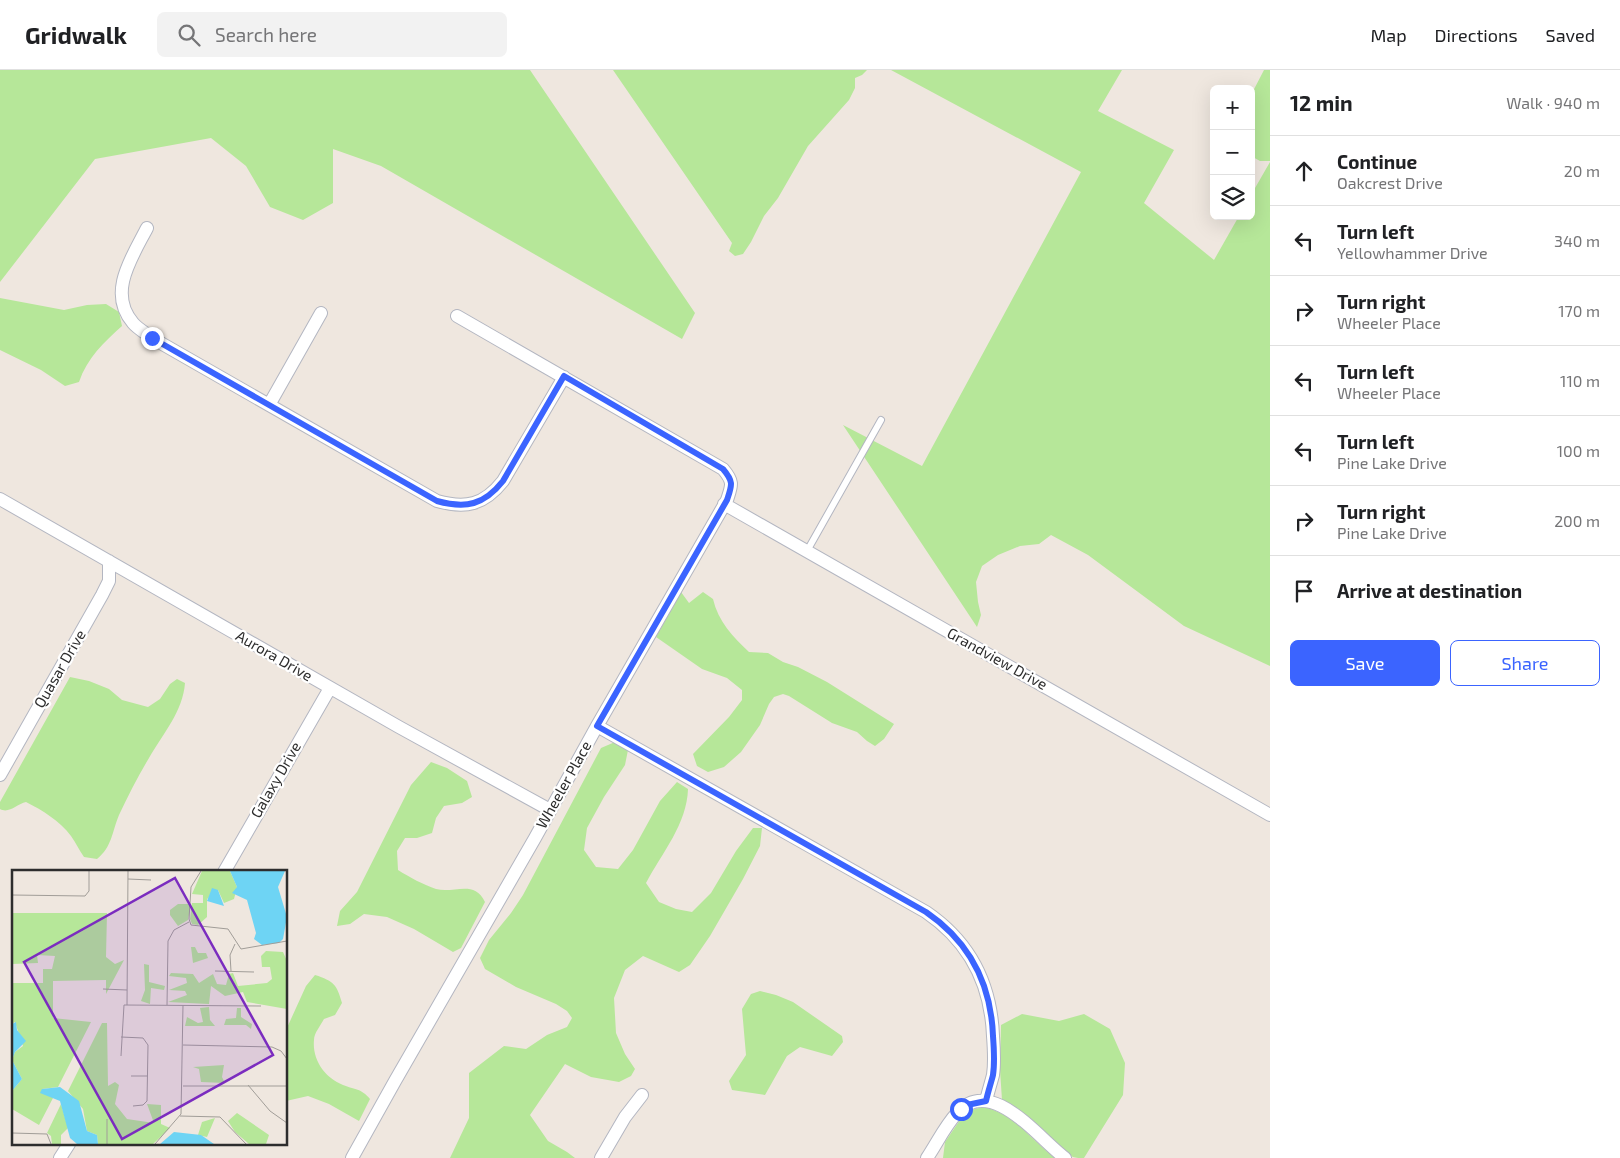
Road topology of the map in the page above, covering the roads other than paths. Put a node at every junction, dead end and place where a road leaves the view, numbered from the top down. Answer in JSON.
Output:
{"nodes":[{"id":1,"x":147,"y":228,"type":"dead end"},
{"id":2,"x":321,"y":312,"type":"dead end"},
{"id":3,"x":457,"y":316,"type":"dead end"},
{"id":4,"x":564,"y":376,"type":"junction"},
{"id":5,"x":269,"y":404,"type":"junction"},
{"id":6,"x":881,"y":420,"type":"dead end"},
{"id":7,"x":0,"y":499,"type":"edge"},
{"id":8,"x":724,"y":504,"type":"junction"},
{"id":9,"x":807,"y":551,"type":"junction"},
{"id":10,"x":109,"y":561,"type":"junction"},
{"id":11,"x":330,"y":688,"type":"junction"},
{"id":12,"x":597,"y":726,"type":"junction"},
{"id":13,"x":0,"y":775,"type":"edge"},
{"id":14,"x":550,"y":810,"type":"junction"},
{"id":15,"x":1270,"y":815,"type":"edge"},
{"id":16,"x":225,"y":870,"type":"edge"},
{"id":17,"x":642,"y":1095,"type":"dead end"},
{"id":18,"x":986,"y":1101,"type":"junction"},
{"id":19,"x":68,"y":1146,"type":"edge"},
{"id":20,"x":60,"y":1158,"type":"edge"},
{"id":21,"x":352,"y":1158,"type":"edge"},
{"id":22,"x":601,"y":1158,"type":"edge"},
{"id":23,"x":927,"y":1158,"type":"edge"},
{"id":24,"x":1064,"y":1158,"type":"edge"}],
"edges":[{"from":1,"to":5,"type":"street"},
{"from":2,"to":5,"type":"street"},
{"from":3,"to":4,"type":"street","name":"Wheeler Place"},
{"from":4,"to":5,"type":"street"},
{"from":4,"to":8,"type":"street","name":"Wheeler Place"},
{"from":6,"to":9,"type":"lane"},
{"from":7,"to":10,"type":"street","name":"Aurora Drive"},
{"from":8,"to":9,"type":"street","name":"Grandview Drive"},
{"from":8,"to":12,"type":"street","name":"Wheeler Place"},
{"from":9,"to":15,"type":"street","name":"Grandview Drive"},
{"from":10,"to":11,"type":"street","name":"Aurora Drive"},
{"from":10,"to":13,"type":"street","name":"Quasar Drive"},
{"from":11,"to":14,"type":"street","name":"Aurora Drive"},
{"from":11,"to":16,"type":"street","name":"Galaxy Drive"},
{"from":12,"to":14,"type":"street","name":"Wheeler Place"},
{"from":12,"to":18,"type":"street"},
{"from":14,"to":21,"type":"street","name":"Wheeler Place"},
{"from":17,"to":22,"type":"street"},
{"from":18,"to":23,"type":"street"},
{"from":18,"to":24,"type":"street"},
{"from":19,"to":20,"type":"street"}]}
